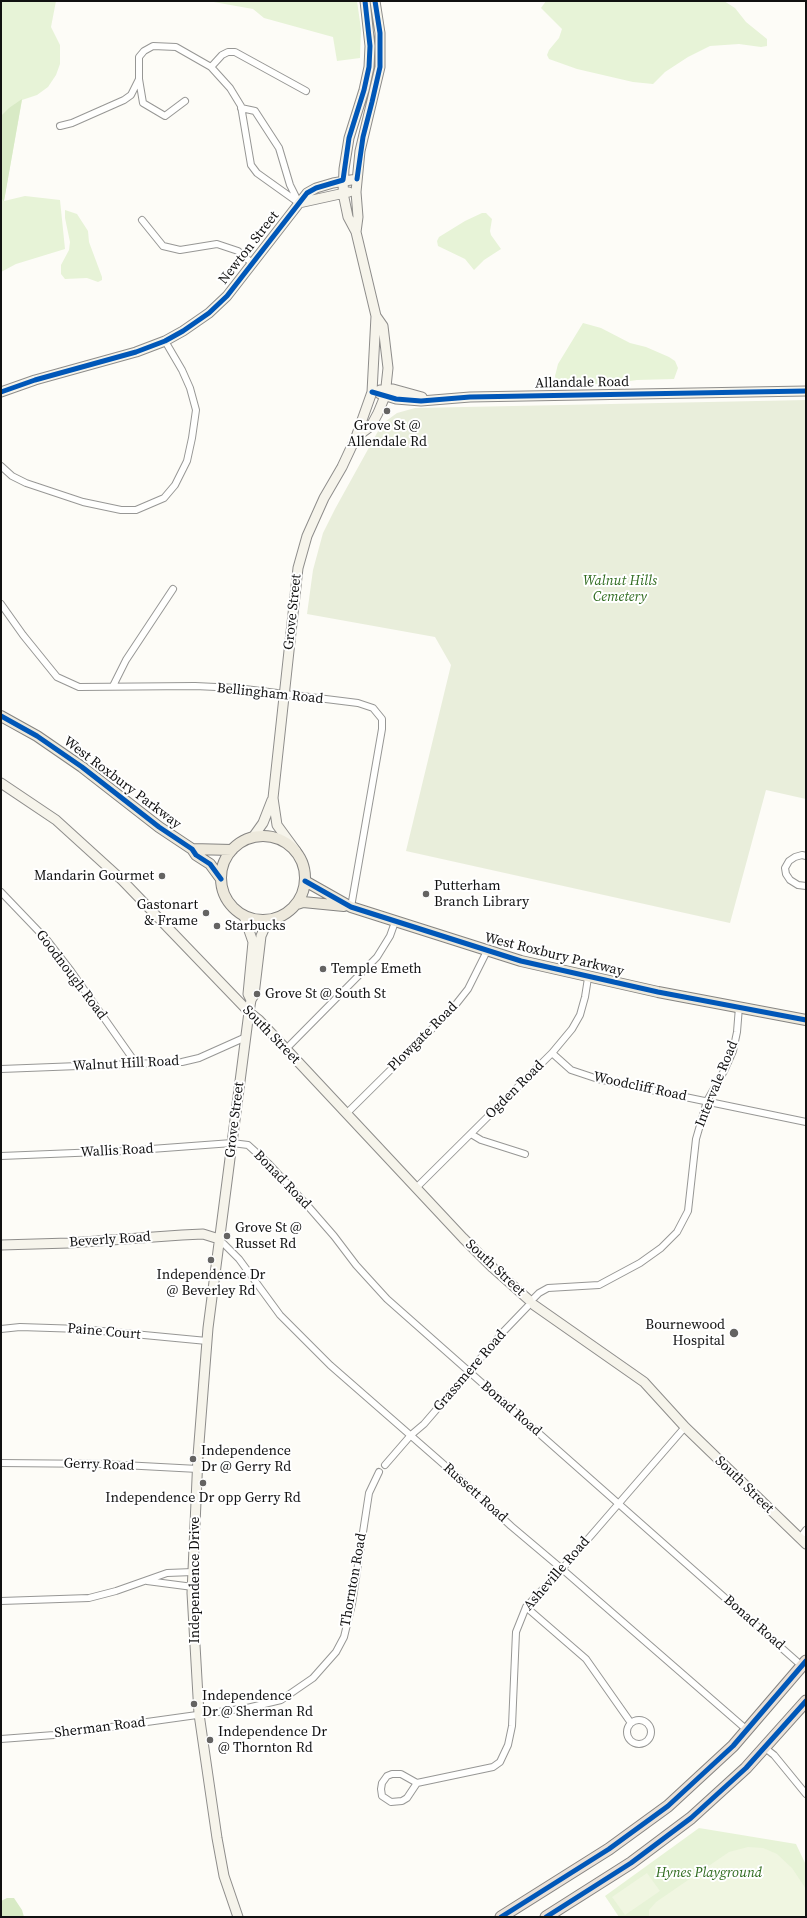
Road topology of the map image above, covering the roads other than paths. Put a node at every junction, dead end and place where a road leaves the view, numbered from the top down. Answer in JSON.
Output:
{"nodes":[{"id":1,"x":365,"y":1,"type":"edge"},
{"id":2,"x":375,"y":1,"type":"edge"},
{"id":3,"x":211,"y":67,"type":"junction"},
{"id":4,"x":139,"y":79,"type":"junction"},
{"id":5,"x":306,"y":91,"type":"dead end"},
{"id":6,"x":185,"y":102,"type":"dead end"},
{"id":7,"x":241,"y":108,"type":"junction"},
{"id":8,"x":60,"y":126,"type":"dead end"},
{"id":9,"x":357,"y":179,"type":"junction"},
{"id":10,"x":343,"y":180,"type":"junction"},
{"id":11,"x":356,"y":192,"type":"junction"},
{"id":12,"x":344,"y":193,"type":"junction"},
{"id":13,"x":299,"y":203,"type":"junction"},
{"id":14,"x":142,"y":220,"type":"dead end"},
{"id":15,"x":356,"y":232,"type":"junction"},
{"id":16,"x":253,"y":264,"type":"junction"},
{"id":17,"x":376,"y":316,"type":"junction"},
{"id":18,"x":165,"y":341,"type":"junction"},
{"id":19,"x":806,"y":391,"type":"edge"},
{"id":20,"x":1,"y":392,"type":"edge"},
{"id":21,"x":372,"y":392,"type":"junction"},
{"id":22,"x":385,"y":392,"type":"junction"},
{"id":23,"x":356,"y":437,"type":"junction"},
{"id":24,"x":1,"y":466,"type":"edge"},
{"id":25,"x":173,"y":589,"type":"dead end"},
{"id":26,"x":1,"y":604,"type":"edge"},
{"id":27,"x":113,"y":686,"type":"junction"},
{"id":28,"x":284,"y":694,"type":"junction"},
{"id":29,"x":1,"y":716,"type":"edge"},
{"id":30,"x":1,"y":783,"type":"edge"},
{"id":31,"x":273,"y":798,"type":"junction"},
{"id":32,"x":253,"y":838,"type":"junction"},
{"id":33,"x":192,"y":849,"type":"junction"},
{"id":34,"x":232,"y":850,"type":"junction"},
{"id":35,"x":296,"y":851,"type":"junction"},
{"id":36,"x":806,"y":856,"type":"edge"},
{"id":37,"x":221,"y":879,"type":"junction"},
{"id":38,"x":306,"y":881,"type":"junction"},
{"id":39,"x":806,"y":886,"type":"edge"},
{"id":40,"x":1,"y":892,"type":"edge"},
{"id":41,"x":297,"y":904,"type":"junction"},
{"id":42,"x":351,"y":907,"type":"junction"},
{"id":43,"x":244,"y":916,"type":"junction"},
{"id":44,"x":268,"y":920,"type":"junction"},
{"id":45,"x":395,"y":922,"type":"junction"},
{"id":46,"x":487,"y":951,"type":"junction"},
{"id":47,"x":588,"y":978,"type":"junction"},
{"id":48,"x":251,"y":1000,"type":"junction"},
{"id":49,"x":739,"y":1007,"type":"junction"},
{"id":50,"x":249,"y":1012,"type":"junction"},
{"id":51,"x":806,"y":1020,"type":"edge"},
{"id":52,"x":246,"y":1037,"type":"junction"},
{"id":53,"x":286,"y":1049,"type":"junction"},
{"id":54,"x":552,"y":1053,"type":"junction"},
{"id":55,"x":135,"y":1062,"type":"junction"},
{"id":56,"x":1,"y":1069,"type":"edge"},
{"id":57,"x":707,"y":1101,"type":"junction"},
{"id":58,"x":346,"y":1114,"type":"junction"},
{"id":59,"x":806,"y":1122,"type":"edge"},
{"id":60,"x":471,"y":1134,"type":"junction"},
{"id":61,"x":232,"y":1143,"type":"junction"},
{"id":62,"x":525,"y":1154,"type":"dead end"},
{"id":63,"x":1,"y":1156,"type":"edge"},
{"id":64,"x":416,"y":1188,"type":"junction"},
{"id":65,"x":219,"y":1239,"type":"junction"},
{"id":66,"x":1,"y":1245,"type":"edge"},
{"id":67,"x":532,"y":1302,"type":"junction"},
{"id":68,"x":1,"y":1329,"type":"edge"},
{"id":69,"x":207,"y":1341,"type":"junction"},
{"id":70,"x":468,"y":1373,"type":"junction"},
{"id":71,"x":685,"y":1427,"type":"junction"},
{"id":72,"x":411,"y":1435,"type":"junction"},
{"id":73,"x":1,"y":1463,"type":"edge"},
{"id":74,"x":385,"y":1465,"type":"dead end"},
{"id":75,"x":198,"y":1469,"type":"junction"},
{"id":76,"x":379,"y":1472,"type":"dead end"},
{"id":77,"x":618,"y":1503,"type":"junction"},
{"id":78,"x":806,"y":1530,"type":"edge"},
{"id":79,"x":803,"y":1541,"type":"edge"},
{"id":80,"x":562,"y":1568,"type":"junction"},
{"id":81,"x":193,"y":1572,"type":"junction"},
{"id":82,"x":146,"y":1581,"type":"junction"},
{"id":83,"x":193,"y":1587,"type":"junction"},
{"id":84,"x":1,"y":1601,"type":"edge"},
{"id":85,"x":526,"y":1607,"type":"junction"},
{"id":86,"x":804,"y":1664,"type":"edge"},
{"id":87,"x":806,"y":1701,"type":"edge"},
{"id":88,"x":199,"y":1714,"type":"junction"},
{"id":89,"x":631,"y":1723,"type":"dead end"},
{"id":90,"x":747,"y":1730,"type":"junction"},
{"id":91,"x":1,"y":1739,"type":"edge"},
{"id":92,"x":765,"y":1748,"type":"junction"},
{"id":93,"x":417,"y":1782,"type":"junction"},
{"id":94,"x":806,"y":1794,"type":"edge"},
{"id":95,"x":238,"y":1917,"type":"edge"},
{"id":96,"x":502,"y":1917,"type":"edge"},
{"id":97,"x":546,"y":1917,"type":"edge"}],
"edges":[{"from":1,"to":10,"type":"main road"},
{"from":2,"to":9,"type":"main road"},
{"from":3,"to":4,"type":"street"},
{"from":3,"to":5,"type":"street"},
{"from":3,"to":7,"type":"street"},
{"from":4,"to":6,"type":"street"},
{"from":4,"to":8,"type":"street"},
{"from":7,"to":13,"type":"street"},
{"from":7,"to":13,"type":"street"},
{"from":9,"to":10,"type":"main road","name":"Newton Street"},
{"from":9,"to":11,"type":"main road"},
{"from":10,"to":12,"type":"main road"},
{"from":10,"to":13,"type":"main road","name":"Newton Street"},
{"from":11,"to":12,"type":"main road"},
{"from":11,"to":15,"type":"main road","name":"Grove Street"},
{"from":12,"to":13,"type":"main road"},
{"from":12,"to":15,"type":"main road","name":"Grove Street"},
{"from":13,"to":16,"type":"main road","name":"Newton Street"},
{"from":14,"to":16,"type":"street"},
{"from":15,"to":17,"type":"main road","name":"Grove Street"},
{"from":16,"to":18,"type":"main road","name":"Newton Street"},
{"from":17,"to":21,"type":"main road","name":"Grove Street"},
{"from":17,"to":22,"type":"main road","name":"Grove Street"},
{"from":18,"to":20,"type":"main road","name":"Newton Street"},
{"from":18,"to":24,"type":"street"},
{"from":19,"to":22,"type":"main road","name":"Allandale Road"},
{"from":21,"to":22,"type":"main road","name":"Allandale Road"},
{"from":21,"to":23,"type":"main road","name":"Grove Street"},
{"from":22,"to":23,"type":"main road","name":"Grove Street"},
{"from":23,"to":28,"type":"main road","name":"Grove Street"},
{"from":25,"to":27,"type":"street"},
{"from":26,"to":27,"type":"street","name":"Bellingham Road"},
{"from":27,"to":28,"type":"street","name":"Bellingham Road"},
{"from":28,"to":31,"type":"main road","name":"Grove Street"},
{"from":28,"to":42,"type":"street","name":"Bellingham Road"},
{"from":29,"to":33,"type":"main road","name":"West Roxbury Parkway"},
{"from":30,"to":50,"type":"main road","name":"South Street"},
{"from":31,"to":32,"type":"main road","name":"Grove Street"},
{"from":31,"to":35,"type":"main road","name":"Grove Street"},
{"from":32,"to":34,"type":"main road"},
{"from":32,"to":35,"type":"main road"},
{"from":33,"to":34,"type":"main road"},
{"from":33,"to":37,"type":"main road","name":"West Roxbury Parkway"},
{"from":34,"to":37,"type":"main road"},
{"from":35,"to":38,"type":"main road"},
{"from":36,"to":39,"type":"street"},
{"from":37,"to":43,"type":"main road"},
{"from":38,"to":41,"type":"main road"},
{"from":38,"to":42,"type":"main road","name":"West Roxbury Parkway"},
{"from":40,"to":55,"type":"street","name":"Goodnough Road"},
{"from":41,"to":42,"type":"main road","name":"West Roxbury Parkway"},
{"from":41,"to":44,"type":"main road"},
{"from":42,"to":45,"type":"main road","name":"West Roxbury Parkway"},
{"from":43,"to":44,"type":"main road"},
{"from":43,"to":48,"type":"main road","name":"Grove Street"},
{"from":44,"to":48,"type":"main road","name":"Grove Street"},
{"from":45,"to":46,"type":"main road","name":"West Roxbury Parkway"},
{"from":45,"to":53,"type":"street"},
{"from":46,"to":47,"type":"main road","name":"West Roxbury Parkway"},
{"from":46,"to":58,"type":"street","name":"Plowgate Road"},
{"from":47,"to":49,"type":"main road","name":"West Roxbury Parkway"},
{"from":47,"to":54,"type":"street","name":"Ogden Road"},
{"from":48,"to":50,"type":"main road","name":"Grove Street"},
{"from":49,"to":51,"type":"main road","name":"West Roxbury Parkway"},
{"from":49,"to":57,"type":"street","name":"Intervale Road"},
{"from":50,"to":52,"type":"main road","name":"Grove Street"},
{"from":50,"to":53,"type":"main road","name":"South Street"},
{"from":52,"to":55,"type":"street","name":"Walnut Hill Road"},
{"from":52,"to":61,"type":"main road","name":"Grove Street"},
{"from":53,"to":58,"type":"main road","name":"South Street"},
{"from":54,"to":57,"type":"street","name":"Woodcliff Road"},
{"from":54,"to":60,"type":"street","name":"Ogden Road"},
{"from":55,"to":56,"type":"street","name":"Walnut Hill Road"},
{"from":57,"to":59,"type":"street","name":"Woodcliff Road"},
{"from":57,"to":67,"type":"street","name":"Intervale Road"},
{"from":58,"to":64,"type":"main road","name":"South Street"},
{"from":60,"to":62,"type":"street"},
{"from":60,"to":64,"type":"street","name":"Ogden Road"},
{"from":61,"to":63,"type":"street","name":"Wallis Road"},
{"from":61,"to":65,"type":"main road","name":"Grove Street"},
{"from":61,"to":70,"type":"street","name":"Bonad Road"},
{"from":64,"to":67,"type":"main road","name":"South Street"},
{"from":65,"to":66,"type":"main road","name":"Beverly Road"},
{"from":65,"to":69,"type":"main road","name":"Independence Drive"},
{"from":65,"to":72,"type":"street","name":"Russett Road"},
{"from":67,"to":70,"type":"street","name":"Grassmere Road"},
{"from":67,"to":71,"type":"main road","name":"South Street"},
{"from":68,"to":69,"type":"street","name":"Paine Court"},
{"from":69,"to":75,"type":"main road","name":"Independence Drive"},
{"from":70,"to":72,"type":"street","name":"Grassmere Road"},
{"from":70,"to":77,"type":"street","name":"Bonad Road"},
{"from":71,"to":77,"type":"street","name":"Asheville Road"},
{"from":71,"to":79,"type":"main road","name":"South Street"},
{"from":72,"to":74,"type":"street"},
{"from":72,"to":80,"type":"street","name":"Russett Road"},
{"from":73,"to":75,"type":"street","name":"Gerry Road"},
{"from":75,"to":81,"type":"main road","name":"Independence Drive"},
{"from":76,"to":88,"type":"street","name":"Thornton Road"},
{"from":77,"to":80,"type":"street","name":"Asheville Road"},
{"from":77,"to":86,"type":"street","name":"Bonad Road"},
{"from":78,"to":79,"type":"street"},
{"from":80,"to":85,"type":"street","name":"Asheville Road"},
{"from":80,"to":90,"type":"street","name":"Russett Road"},
{"from":81,"to":82,"type":"street"},
{"from":81,"to":83,"type":"main road","name":"Independence Drive"},
{"from":82,"to":83,"type":"street"},
{"from":82,"to":84,"type":"street"},
{"from":83,"to":88,"type":"main road","name":"Independence Drive"},
{"from":85,"to":89,"type":"street"},
{"from":85,"to":93,"type":"street","name":"Asheville Road"},
{"from":86,"to":90,"type":"highway"},
{"from":87,"to":92,"type":"highway"},
{"from":88,"to":91,"type":"street","name":"Sherman Road"},
{"from":88,"to":95,"type":"main road","name":"Independence Drive"},
{"from":90,"to":96,"type":"highway"},
{"from":92,"to":94,"type":"street"},
{"from":92,"to":97,"type":"highway"},
{"from":93,"to":93,"type":"street"}]}
